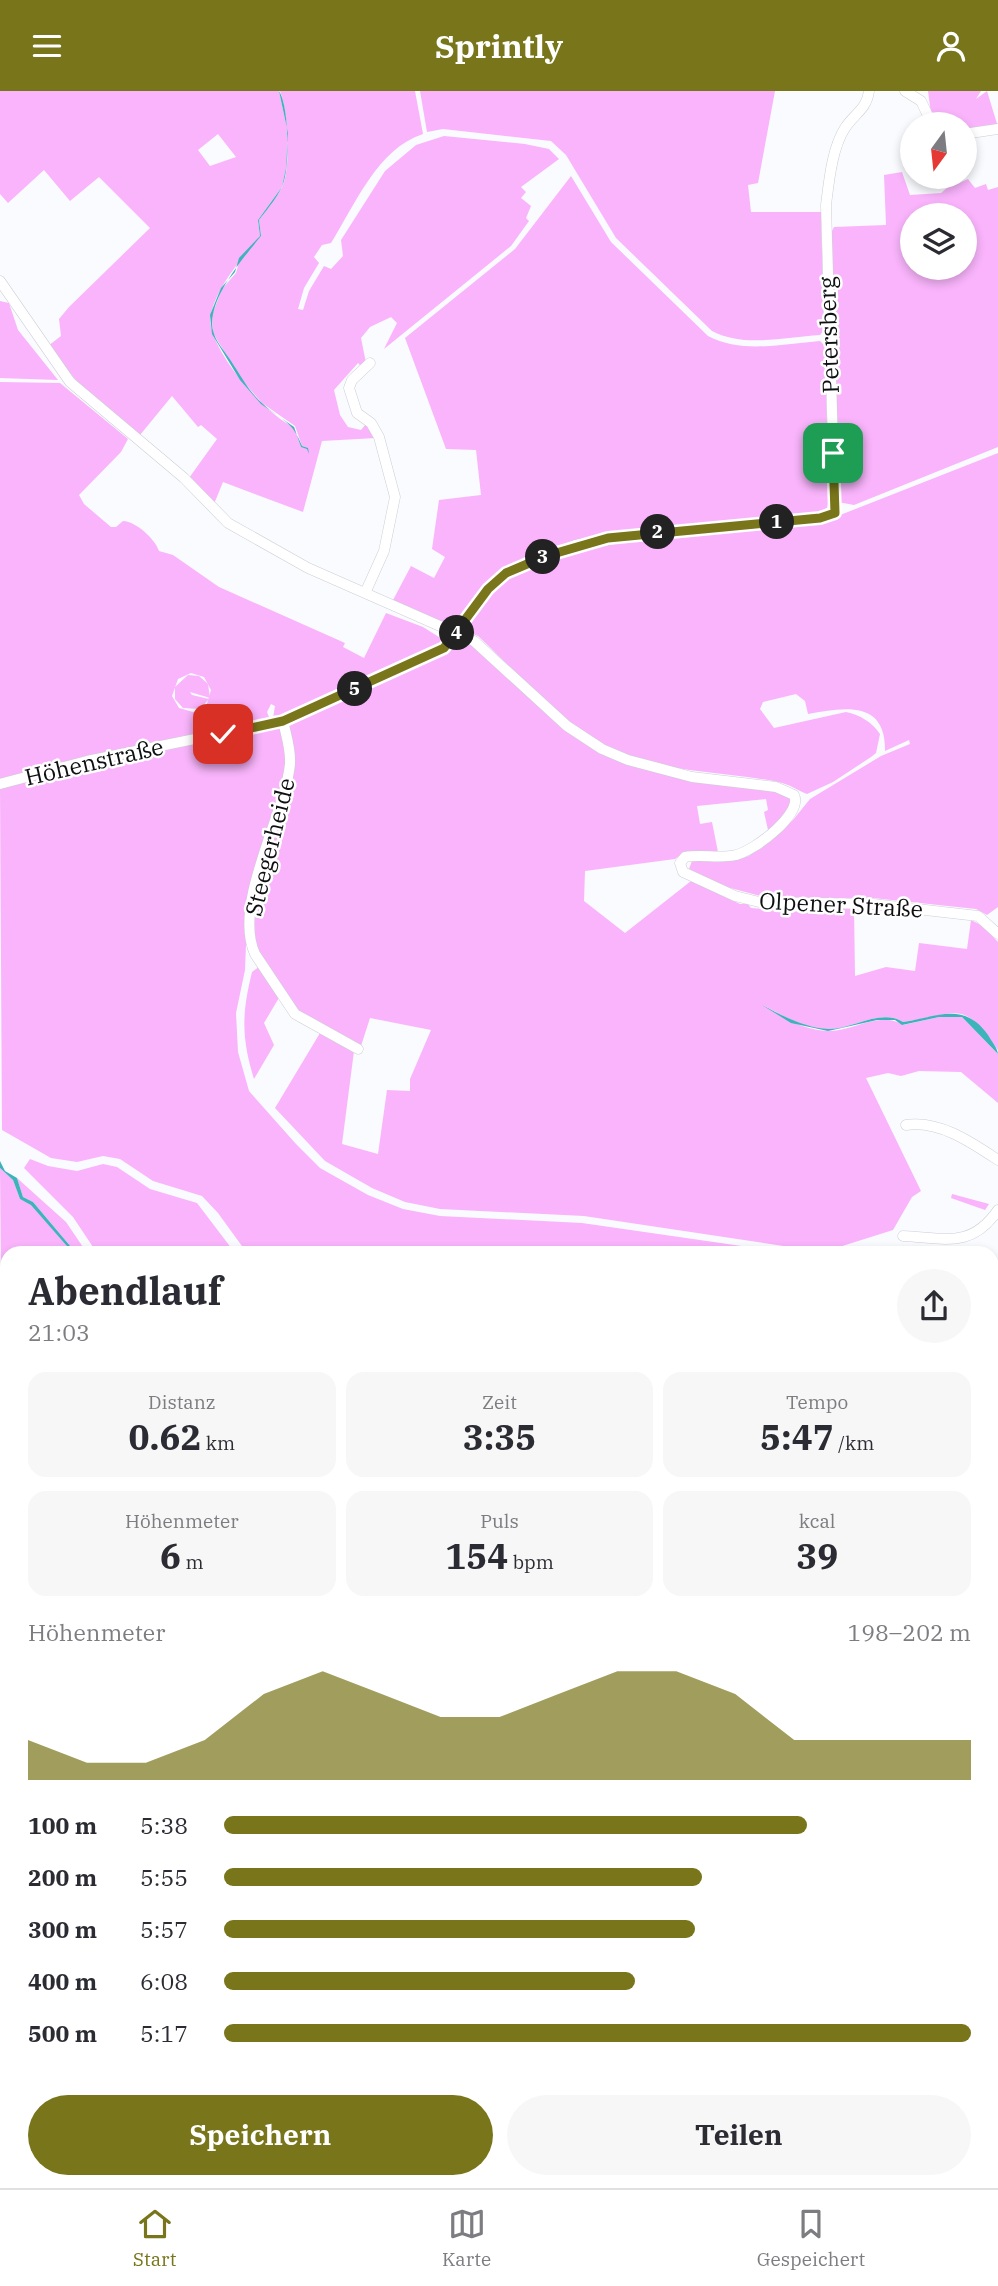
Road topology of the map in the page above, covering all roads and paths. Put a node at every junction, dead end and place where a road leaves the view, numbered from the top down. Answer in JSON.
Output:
{"nodes":[{"id":1,"x":869,"y":91,"type":"edge"},
{"id":2,"x":905,"y":91,"type":"edge"},
{"id":3,"x":926,"y":112,"type":"edge"},
{"id":4,"x":998,"y":129,"type":"edge"},
{"id":5,"x":977,"y":132,"type":"edge"},
{"id":6,"x":0,"y":281,"type":"edge"},
{"id":7,"x":370,"y":363,"type":"dead end"},
{"id":8,"x":366,"y":591,"type":"junction"},
{"id":9,"x":457,"y":633,"type":"junction"},
{"id":10,"x":283,"y":721,"type":"junction"},
{"id":11,"x":0,"y":784,"type":"edge"},
{"id":12,"x":998,"y":934,"type":"edge"},
{"id":13,"x":358,"y":1049,"type":"dead end"},
{"id":14,"x":906,"y":1125,"type":"dead end"},
{"id":15,"x":998,"y":1160,"type":"edge"},
{"id":16,"x":998,"y":1210,"type":"edge"},
{"id":17,"x":903,"y":1235,"type":"dead end"}],
"edges":[{"from":1,"to":9,"type":"street","name":"Petersberg"},
{"from":2,"to":3,"type":"street"},
{"from":4,"to":5,"type":"street"},
{"from":6,"to":8,"type":"street"},
{"from":7,"to":8,"type":"street"},
{"from":8,"to":9,"type":"street"},
{"from":9,"to":10,"type":"street","name":"Höhenstraße"},
{"from":9,"to":12,"type":"street","name":"Olpener Straße"},
{"from":10,"to":11,"type":"street","name":"Höhenstraße"},
{"from":10,"to":13,"type":"street","name":"Steegerheide"},
{"from":14,"to":15,"type":"street"},
{"from":16,"to":17,"type":"street"}]}
